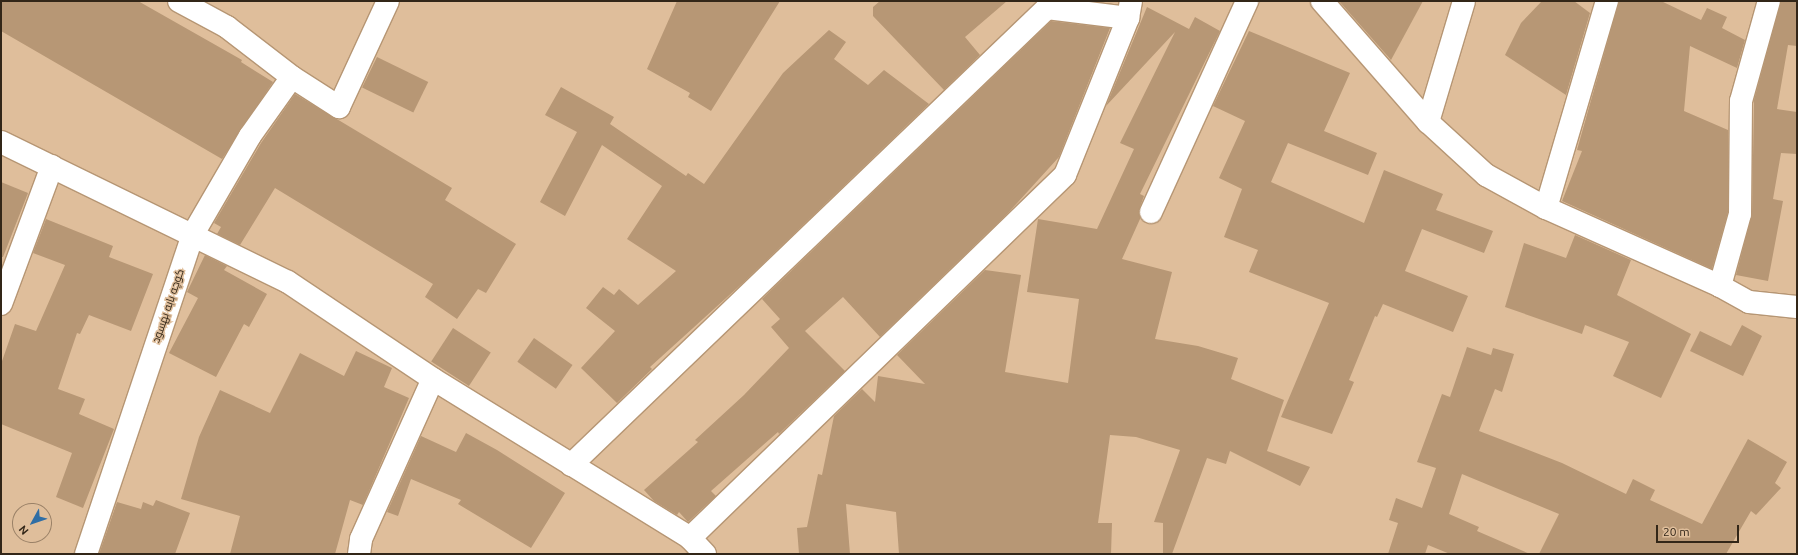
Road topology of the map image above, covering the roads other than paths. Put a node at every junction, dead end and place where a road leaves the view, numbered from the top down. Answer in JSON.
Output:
{"nodes":[{"id":1,"x":179,"y":1,"type":"edge"},
{"id":2,"x":388,"y":1,"type":"edge"},
{"id":3,"x":1247,"y":1,"type":"edge"},
{"id":4,"x":1322,"y":1,"type":"edge"},
{"id":5,"x":1464,"y":1,"type":"edge"},
{"id":6,"x":1607,"y":1,"type":"edge"},
{"id":7,"x":1768,"y":1,"type":"edge"},
{"id":8,"x":1130,"y":9,"type":"edge"},
{"id":9,"x":292,"y":77,"type":"junction"},
{"id":10,"x":1428,"y":122,"type":"junction"},
{"id":11,"x":1,"y":142,"type":"edge"},
{"id":12,"x":52,"y":166,"type":"junction"},
{"id":13,"x":1546,"y":208,"type":"junction"},
{"id":14,"x":1152,"y":212,"type":"dead end"},
{"id":15,"x":193,"y":234,"type":"junction"},
{"id":16,"x":1720,"y":286,"type":"junction"},
{"id":17,"x":1,"y":304,"type":"edge"},
{"id":18,"x":1797,"y":307,"type":"edge"},
{"id":19,"x":433,"y":379,"type":"junction"},
{"id":20,"x":571,"y":465,"type":"junction"},
{"id":21,"x":690,"y":538,"type":"junction"},
{"id":22,"x":86,"y":554,"type":"edge"},
{"id":23,"x":359,"y":554,"type":"edge"},
{"id":24,"x":705,"y":554,"type":"edge"}],
"edges":[{"from":1,"to":9,"type":"street"},
{"from":2,"to":9,"type":"street"},
{"from":3,"to":14,"type":"street"},
{"from":4,"to":10,"type":"street"},
{"from":5,"to":10,"type":"street"},
{"from":6,"to":13,"type":"street"},
{"from":7,"to":16,"type":"street"},
{"from":8,"to":20,"type":"street"},
{"from":8,"to":21,"type":"street"},
{"from":9,"to":15,"type":"street","name":"کوچه بابه بهسود"},
{"from":10,"to":13,"type":"street"},
{"from":11,"to":12,"type":"street"},
{"from":12,"to":15,"type":"street"},
{"from":12,"to":17,"type":"street"},
{"from":13,"to":16,"type":"street"},
{"from":15,"to":19,"type":"street"},
{"from":15,"to":22,"type":"street","name":"کوچه بابه بهسود"},
{"from":16,"to":18,"type":"street"},
{"from":19,"to":20,"type":"street"},
{"from":19,"to":23,"type":"street"},
{"from":20,"to":21,"type":"street"},
{"from":21,"to":24,"type":"street"}]}
